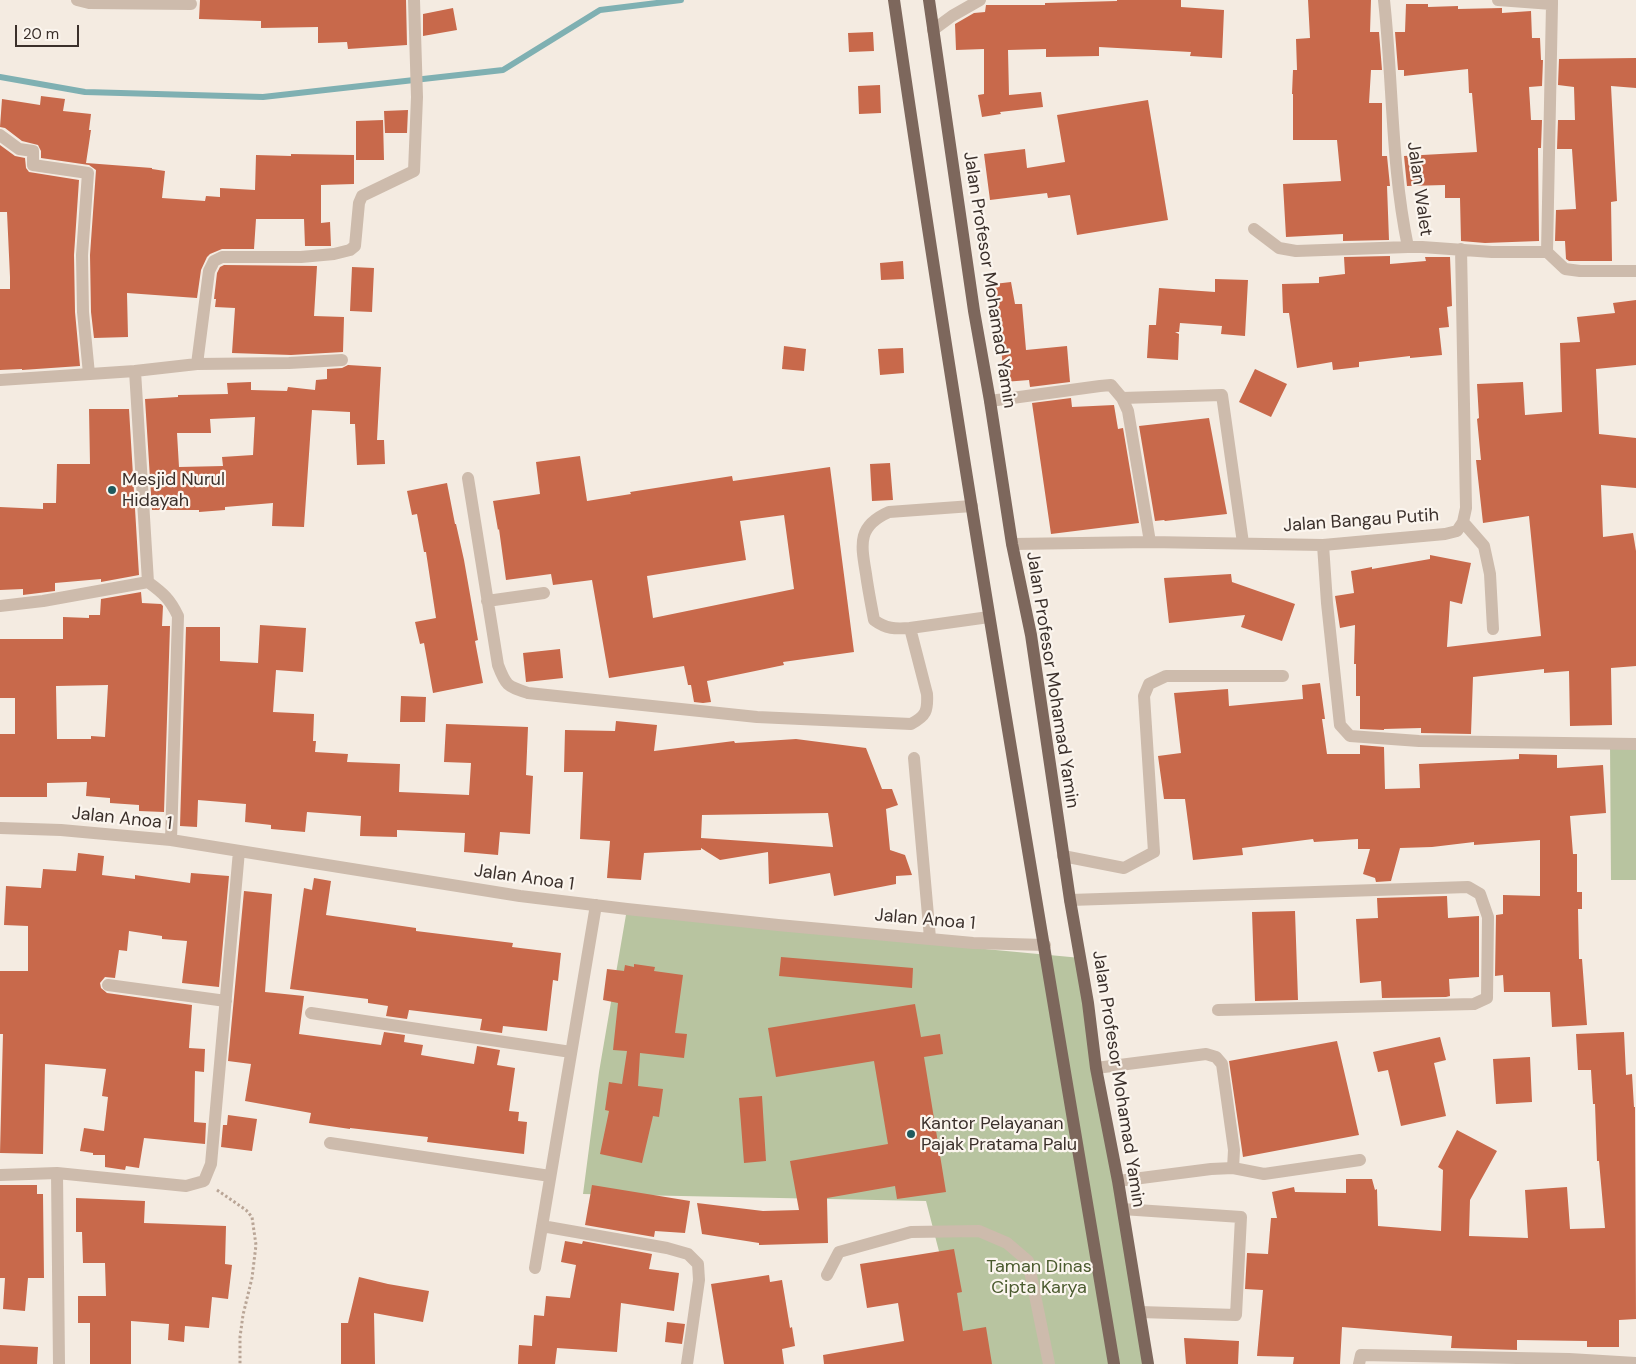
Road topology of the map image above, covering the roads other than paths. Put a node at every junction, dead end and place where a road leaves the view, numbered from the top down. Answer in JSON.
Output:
{"nodes":[{"id":1,"x":77,"y":0,"type":"edge"},
{"id":2,"x":414,"y":0,"type":"edge"},
{"id":3,"x":894,"y":0,"type":"edge"},
{"id":4,"x":980,"y":0,"type":"edge"},
{"id":5,"x":1384,"y":0,"type":"edge"},
{"id":6,"x":1498,"y":0,"type":"edge"},
{"id":7,"x":1552,"y":2,"type":"edge"},
{"id":8,"x":191,"y":4,"type":"dead end"},
{"id":9,"x":930,"y":6,"type":"edge"},
{"id":10,"x":932,"y":30,"type":"junction"},
{"id":11,"x":0,"y":135,"type":"edge"},
{"id":12,"x":1254,"y":228,"type":"dead end"},
{"id":13,"x":1408,"y":247,"type":"junction"},
{"id":14,"x":1461,"y":249,"type":"junction"},
{"id":15,"x":1547,"y":252,"type":"junction"},
{"id":16,"x":1636,"y":271,"type":"edge"},
{"id":17,"x":342,"y":360,"type":"dead end"},
{"id":18,"x":197,"y":364,"type":"junction"},
{"id":19,"x":135,"y":370,"type":"junction"},
{"id":20,"x":89,"y":374,"type":"junction"},
{"id":21,"x":0,"y":380,"type":"edge"},
{"id":22,"x":1122,"y":398,"type":"junction"},
{"id":23,"x":990,"y":402,"type":"junction"},
{"id":24,"x":468,"y":478,"type":"dead end"},
{"id":25,"x":972,"y":506,"type":"junction"},
{"id":26,"x":1464,"y":522,"type":"junction"},
{"id":27,"x":1150,"y":542,"type":"junction"},
{"id":28,"x":1243,"y":543,"type":"junction"},
{"id":29,"x":1012,"y":544,"type":"junction"},
{"id":30,"x":1323,"y":545,"type":"junction"},
{"id":31,"x":148,"y":582,"type":"junction"},
{"id":32,"x":544,"y":593,"type":"dead end"},
{"id":33,"x":487,"y":601,"type":"junction"},
{"id":34,"x":0,"y":606,"type":"edge"},
{"id":35,"x":989,"y":617,"type":"junction"},
{"id":36,"x":910,"y":628,"type":"junction"},
{"id":37,"x":1492,"y":629,"type":"dead end"},
{"id":38,"x":1283,"y":676,"type":"dead end"},
{"id":39,"x":1636,"y":744,"type":"edge"},
{"id":40,"x":914,"y":758,"type":"dead end"},
{"id":41,"x":0,"y":828,"type":"edge"},
{"id":42,"x":171,"y":840,"type":"junction"},
{"id":43,"x":239,"y":851,"type":"junction"},
{"id":44,"x":1063,"y":856,"type":"junction"},
{"id":45,"x":1070,"y":900,"type":"junction"},
{"id":46,"x":596,"y":905,"type":"junction"},
{"id":47,"x":930,"y":938,"type":"junction"},
{"id":48,"x":1045,"y":945,"type":"junction"},
{"id":49,"x":108,"y":985,"type":"dead end"},
{"id":50,"x":226,"y":1001,"type":"junction"},
{"id":51,"x":1218,"y":1010,"type":"dead end"},
{"id":52,"x":311,"y":1013,"type":"dead end"},
{"id":53,"x":571,"y":1052,"type":"junction"},
{"id":54,"x":1096,"y":1068,"type":"junction"},
{"id":55,"x":330,"y":1143,"type":"dead end"},
{"id":56,"x":1360,"y":1160,"type":"dead end"},
{"id":57,"x":1233,"y":1168,"type":"junction"},
{"id":58,"x":57,"y":1173,"type":"junction"},
{"id":59,"x":0,"y":1175,"type":"edge"},
{"id":60,"x":550,"y":1176,"type":"junction"},
{"id":61,"x":1118,"y":1181,"type":"junction"},
{"id":62,"x":1122,"y":1209,"type":"junction"},
{"id":63,"x":542,"y":1226,"type":"junction"},
{"id":64,"x":535,"y":1268,"type":"dead end"},
{"id":65,"x":827,"y":1275,"type":"dead end"},
{"id":66,"x":1140,"y":1312,"type":"junction"},
{"id":67,"x":1569,"y":1361,"type":"edge"},
{"id":68,"x":1636,"y":1363,"type":"edge"},
{"id":69,"x":59,"y":1364,"type":"edge"},
{"id":70,"x":687,"y":1364,"type":"edge"},
{"id":71,"x":1049,"y":1364,"type":"edge"},
{"id":72,"x":1114,"y":1364,"type":"edge"},
{"id":73,"x":1148,"y":1364,"type":"edge"},
{"id":74,"x":1358,"y":1364,"type":"edge"}],
"edges":[{"from":1,"to":8,"type":"street"},
{"from":2,"to":18,"type":"street"},
{"from":3,"to":25,"type":"main road"},
{"from":4,"to":10,"type":"street"},
{"from":5,"to":13,"type":"street","name":"Jalan Walet"},
{"from":6,"to":7,"type":"street"},
{"from":7,"to":15,"type":"street"},
{"from":9,"to":10,"type":"main road","name":"Jalan Profesor Mohamad Yamin"},
{"from":10,"to":23,"type":"main road","name":"Jalan Profesor Mohamad Yamin"},
{"from":11,"to":20,"type":"street"},
{"from":12,"to":13,"type":"street"},
{"from":13,"to":14,"type":"street","name":"Jalan Walet"},
{"from":14,"to":15,"type":"street","name":"Jalan Walet"},
{"from":14,"to":26,"type":"street","name":"Jalan Bangau Putih"},
{"from":15,"to":16,"type":"street"},
{"from":17,"to":18,"type":"street"},
{"from":18,"to":19,"type":"street"},
{"from":19,"to":20,"type":"street"},
{"from":19,"to":31,"type":"street"},
{"from":20,"to":21,"type":"street"},
{"from":22,"to":23,"type":"street"},
{"from":22,"to":27,"type":"street"},
{"from":22,"to":28,"type":"street"},
{"from":23,"to":29,"type":"main road","name":"Jalan Profesor Mohamad Yamin"},
{"from":24,"to":33,"type":"street"},
{"from":25,"to":35,"type":"main road"},
{"from":25,"to":36,"type":"street"},
{"from":26,"to":30,"type":"street","name":"Jalan Bangau Putih"},
{"from":26,"to":37,"type":"street"},
{"from":27,"to":28,"type":"street","name":"Jalan Bangau Putih"},
{"from":27,"to":29,"type":"street","name":"Jalan Bangau Putih"},
{"from":28,"to":30,"type":"street","name":"Jalan Bangau Putih"},
{"from":29,"to":44,"type":"main road","name":"Jalan Profesor Mohamad Yamin"},
{"from":30,"to":39,"type":"street"},
{"from":31,"to":34,"type":"street"},
{"from":31,"to":42,"type":"street"},
{"from":32,"to":33,"type":"street"},
{"from":33,"to":36,"type":"street"},
{"from":35,"to":36,"type":"street"},
{"from":35,"to":48,"type":"main road"},
{"from":38,"to":44,"type":"street"},
{"from":40,"to":47,"type":"street"},
{"from":41,"to":42,"type":"street","name":"Jalan Anoa 1"},
{"from":42,"to":43,"type":"street","name":"Jalan Anoa 1"},
{"from":43,"to":46,"type":"street","name":"Jalan Anoa 1"},
{"from":43,"to":50,"type":"street"},
{"from":44,"to":45,"type":"main road","name":"Jalan Profesor Mohamad Yamin"},
{"from":45,"to":51,"type":"street"},
{"from":45,"to":54,"type":"main road","name":"Jalan Profesor Mohamad Yamin"},
{"from":46,"to":47,"type":"street","name":"Jalan Anoa 1"},
{"from":46,"to":53,"type":"street"},
{"from":47,"to":48,"type":"street","name":"Jalan Anoa 1"},
{"from":48,"to":72,"type":"main road"},
{"from":49,"to":50,"type":"street"},
{"from":50,"to":58,"type":"street"},
{"from":52,"to":53,"type":"street"},
{"from":53,"to":60,"type":"street"},
{"from":54,"to":57,"type":"street"},
{"from":54,"to":61,"type":"main road","name":"Jalan Profesor Mohamad Yamin"},
{"from":55,"to":60,"type":"street"},
{"from":56,"to":57,"type":"street"},
{"from":57,"to":61,"type":"street"},
{"from":58,"to":59,"type":"street"},
{"from":58,"to":69,"type":"street"},
{"from":60,"to":63,"type":"street"},
{"from":61,"to":62,"type":"main road","name":"Jalan Profesor Mohamad Yamin"},
{"from":62,"to":66,"type":"main road","name":"Jalan Profesor Mohamad Yamin"},
{"from":62,"to":66,"type":"street"},
{"from":63,"to":64,"type":"street"},
{"from":63,"to":70,"type":"street"},
{"from":65,"to":71,"type":"street"},
{"from":66,"to":73,"type":"main road","name":"Jalan Profesor Mohamad Yamin"},
{"from":67,"to":68,"type":"street"},
{"from":67,"to":74,"type":"street"}]}
